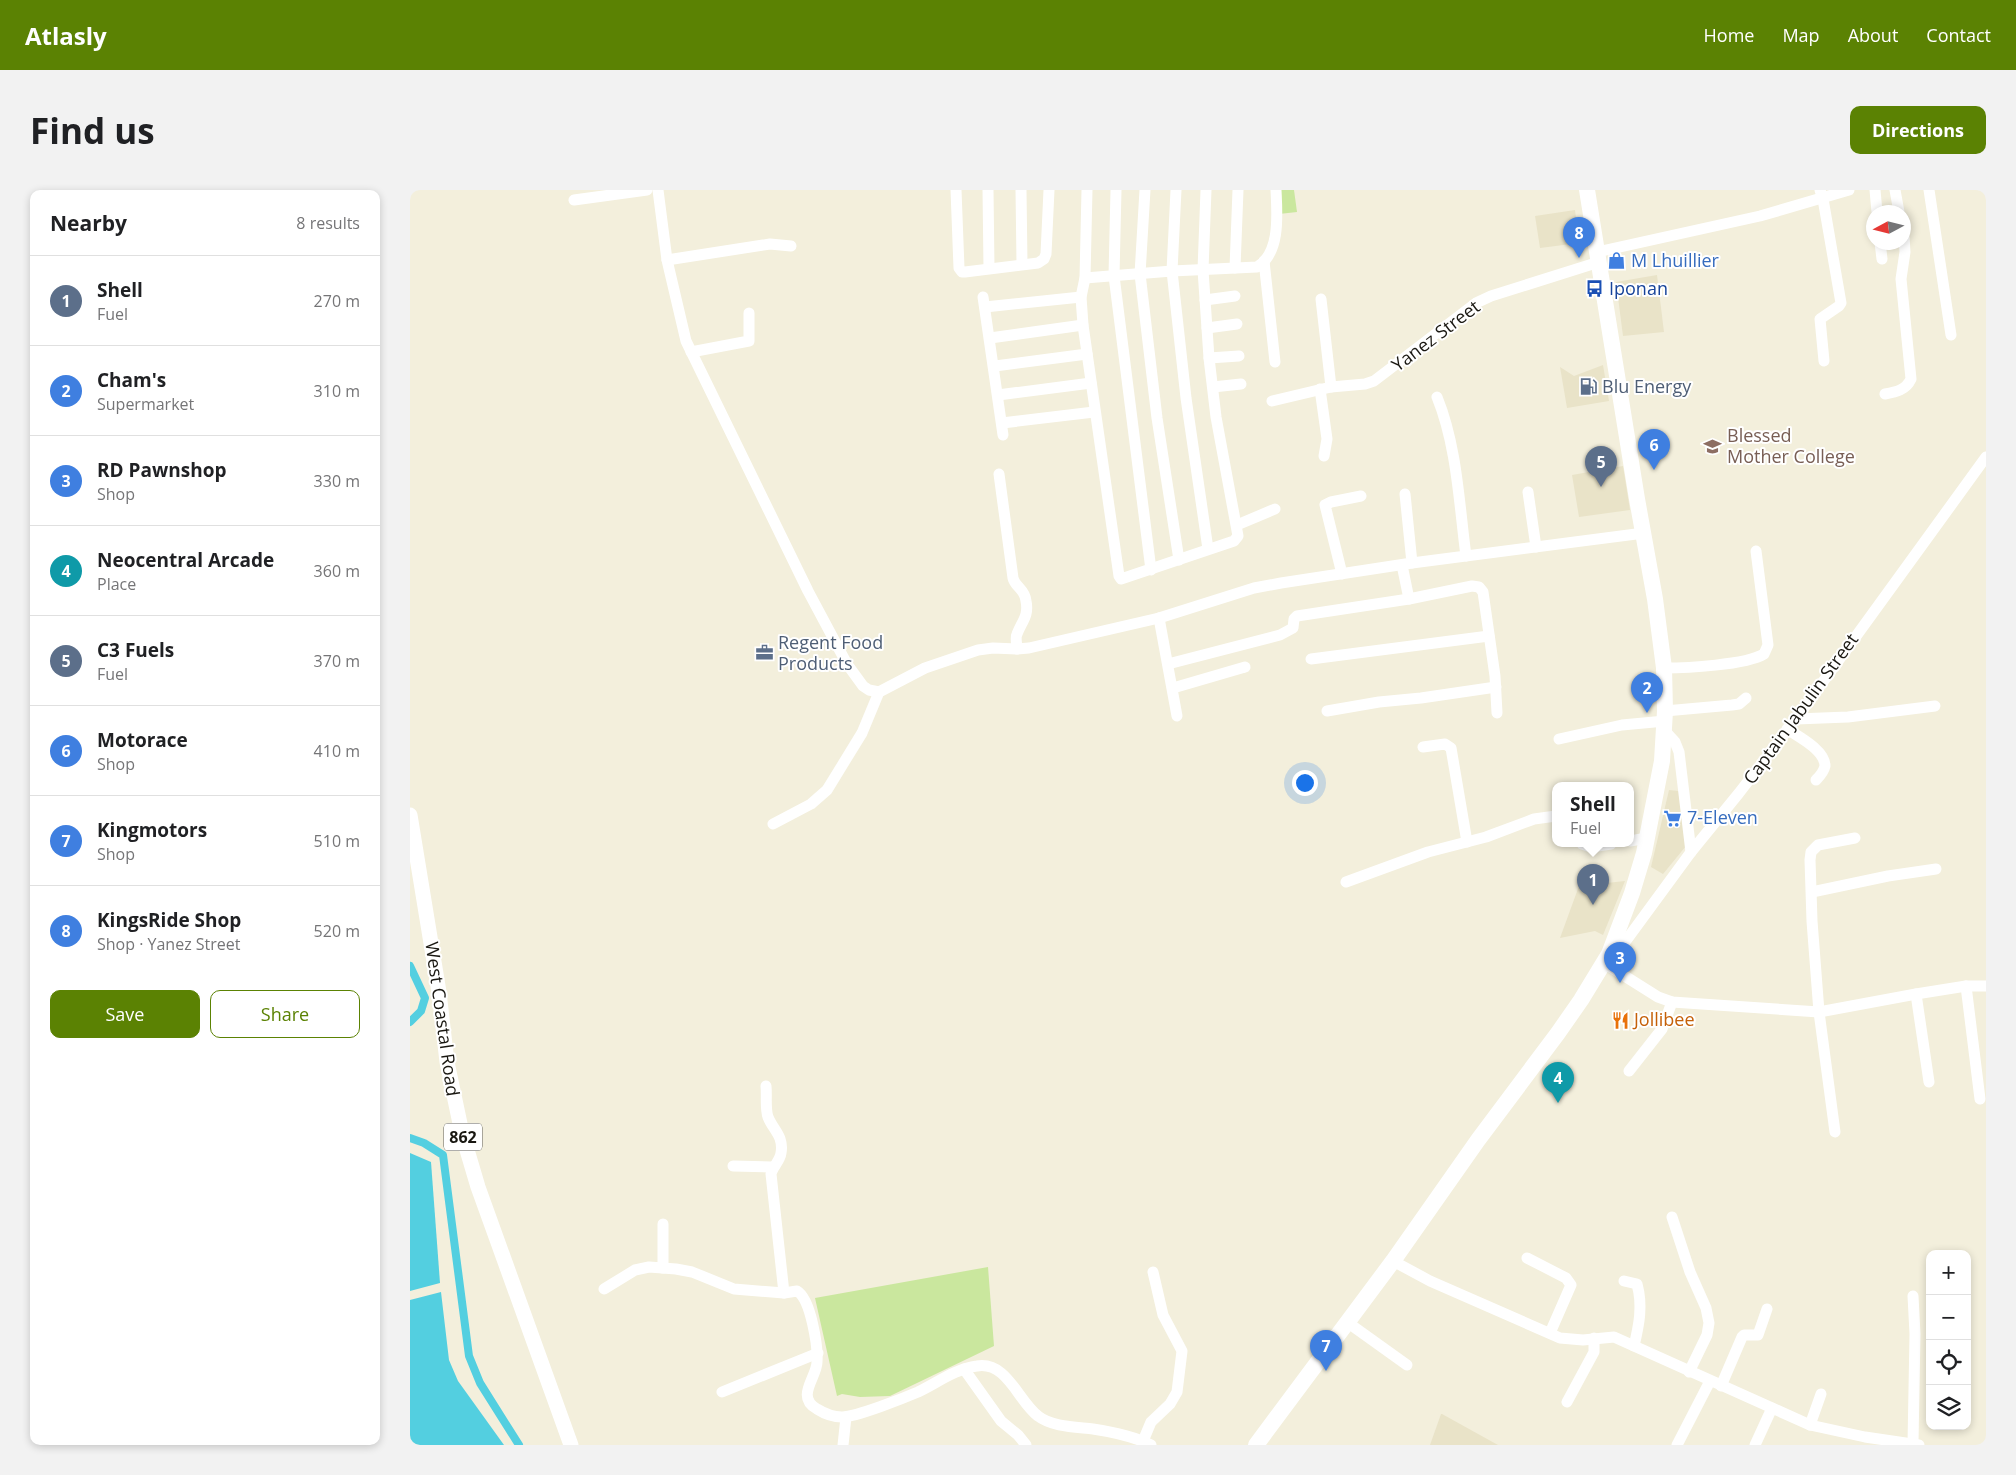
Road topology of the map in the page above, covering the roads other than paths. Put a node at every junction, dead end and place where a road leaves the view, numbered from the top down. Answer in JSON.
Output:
{"nodes":[{"id":1,"x":647,"y":190,"type":"edge"},
{"id":2,"x":658,"y":190,"type":"edge"},
{"id":3,"x":956,"y":190,"type":"edge"},
{"id":4,"x":988,"y":190,"type":"edge"},
{"id":5,"x":1021,"y":190,"type":"edge"},
{"id":6,"x":1049,"y":190,"type":"edge"},
{"id":7,"x":1087,"y":190,"type":"edge"},
{"id":8,"x":1116,"y":190,"type":"edge"},
{"id":9,"x":1145,"y":190,"type":"edge"},
{"id":10,"x":1176,"y":190,"type":"edge"},
{"id":11,"x":1206,"y":190,"type":"edge"},
{"id":12,"x":1238,"y":190,"type":"edge"},
{"id":13,"x":1276,"y":190,"type":"edge"},
{"id":14,"x":1587,"y":190,"type":"edge"},
{"id":15,"x":1849,"y":190,"type":"edge"},
{"id":16,"x":1875,"y":190,"type":"edge"},
{"id":17,"x":1895,"y":190,"type":"edge"},
{"id":18,"x":1929,"y":190,"type":"edge"},
{"id":19,"x":1821,"y":194,"type":"edge"},
{"id":20,"x":574,"y":200,"type":"dead end"},
{"id":21,"x":1876,"y":205,"type":"edge"},
{"id":22,"x":1898,"y":205,"type":"edge"},
{"id":23,"x":792,"y":246,"type":"dead end"},
{"id":24,"x":1881,"y":250,"type":"edge"},
{"id":25,"x":1905,"y":250,"type":"edge"},
{"id":26,"x":1598,"y":257,"type":"junction"},
{"id":27,"x":1882,"y":259,"type":"dead end"},
{"id":28,"x":667,"y":260,"type":"junction"},
{"id":29,"x":1264,"y":261,"type":"junction"},
{"id":30,"x":1022,"y":264,"type":"junction"},
{"id":31,"x":989,"y":268,"type":"junction"},
{"id":32,"x":1235,"y":268,"type":"junction"},
{"id":33,"x":1203,"y":270,"type":"junction"},
{"id":34,"x":1172,"y":271,"type":"junction"},
{"id":35,"x":1140,"y":274,"type":"junction"},
{"id":36,"x":1114,"y":276,"type":"junction"},
{"id":37,"x":1085,"y":278,"type":"junction"},
{"id":38,"x":1235,"y":296,"type":"dead end"},
{"id":39,"x":1081,"y":297,"type":"junction"},
{"id":40,"x":1321,"y":299,"type":"dead end"},
{"id":41,"x":1205,"y":300,"type":"junction"},
{"id":42,"x":750,"y":313,"type":"dead end"},
{"id":43,"x":1236,"y":324,"type":"dead end"},
{"id":44,"x":1083,"y":325,"type":"junction"},
{"id":45,"x":1206,"y":328,"type":"junction"},
{"id":46,"x":1951,"y":335,"type":"dead end"},
{"id":47,"x":990,"y":338,"type":"junction"},
{"id":48,"x":691,"y":352,"type":"junction"},
{"id":49,"x":1087,"y":354,"type":"junction"},
{"id":50,"x":1239,"y":356,"type":"dead end"},
{"id":51,"x":1209,"y":358,"type":"junction"},
{"id":52,"x":1824,"y":361,"type":"dead end"},
{"id":53,"x":1275,"y":362,"type":"dead end"},
{"id":54,"x":995,"y":366,"type":"junction"},
{"id":55,"x":1090,"y":383,"type":"junction"},
{"id":56,"x":1241,"y":384,"type":"dead end"},
{"id":57,"x":1213,"y":387,"type":"junction"},
{"id":58,"x":1326,"y":388,"type":"junction"},
{"id":59,"x":1885,"y":394,"type":"dead end"},
{"id":60,"x":998,"y":395,"type":"junction"},
{"id":61,"x":1437,"y":397,"type":"dead end"},
{"id":62,"x":1272,"y":401,"type":"dead end"},
{"id":63,"x":1094,"y":412,"type":"junction"},
{"id":64,"x":1002,"y":423,"type":"junction"},
{"id":65,"x":1003,"y":435,"type":"dead end"},
{"id":66,"x":1324,"y":456,"type":"dead end"},
{"id":67,"x":1986,"y":457,"type":"edge"},
{"id":68,"x":999,"y":474,"type":"dead end"},
{"id":69,"x":1528,"y":492,"type":"dead end"},
{"id":70,"x":1405,"y":494,"type":"dead end"},
{"id":71,"x":1361,"y":496,"type":"dead end"},
{"id":72,"x":1275,"y":510,"type":"dead end"},
{"id":73,"x":1237,"y":525,"type":"junction"},
{"id":74,"x":1644,"y":532,"type":"junction"},
{"id":75,"x":1536,"y":547,"type":"junction"},
{"id":76,"x":1208,"y":549,"type":"junction"},
{"id":77,"x":1756,"y":551,"type":"dead end"},
{"id":78,"x":1466,"y":556,"type":"junction"},
{"id":79,"x":1178,"y":560,"type":"junction"},
{"id":80,"x":1407,"y":564,"type":"junction"},
{"id":81,"x":1150,"y":570,"type":"junction"},
{"id":82,"x":1342,"y":574,"type":"junction"},
{"id":83,"x":1409,"y":599,"type":"junction"},
{"id":84,"x":1158,"y":618,"type":"junction"},
{"id":85,"x":1489,"y":636,"type":"junction"},
{"id":86,"x":1017,"y":649,"type":"junction"},
{"id":87,"x":1311,"y":658,"type":"dead end"},
{"id":88,"x":1168,"y":664,"type":"junction"},
{"id":89,"x":1245,"y":667,"type":"dead end"},
{"id":90,"x":1664,"y":668,"type":"junction"},
{"id":91,"x":1172,"y":688,"type":"junction"},
{"id":92,"x":1496,"y":688,"type":"junction"},
{"id":93,"x":879,"y":692,"type":"junction"},
{"id":94,"x":1746,"y":698,"type":"dead end"},
{"id":95,"x":1934,"y":706,"type":"dead end"},
{"id":96,"x":1327,"y":711,"type":"dead end"},
{"id":97,"x":1497,"y":713,"type":"dead end"},
{"id":98,"x":1177,"y":716,"type":"dead end"},
{"id":99,"x":1796,"y":719,"type":"junction"},
{"id":100,"x":1665,"y":721,"type":"junction"},
{"id":101,"x":1787,"y":729,"type":"junction"},
{"id":102,"x":1559,"y":739,"type":"dead end"},
{"id":103,"x":1423,"y":747,"type":"dead end"},
{"id":104,"x":1816,"y":780,"type":"dead end"},
{"id":105,"x":1552,"y":817,"type":"edge"},
{"id":106,"x":773,"y":824,"type":"dead end"},
{"id":107,"x":411,"y":825,"type":"edge"},
{"id":108,"x":1647,"y":838,"type":"junction"},
{"id":109,"x":1855,"y":838,"type":"dead end"},
{"id":110,"x":1634,"y":840,"type":"edge"},
{"id":111,"x":1468,"y":842,"type":"junction"},
{"id":112,"x":1691,"y":852,"type":"junction"},
{"id":113,"x":1936,"y":869,"type":"dead end"},
{"id":114,"x":1346,"y":882,"type":"dead end"},
{"id":115,"x":1812,"y":892,"type":"junction"},
{"id":116,"x":1606,"y":959,"type":"junction"},
{"id":117,"x":1966,"y":986,"type":"junction"},
{"id":118,"x":1986,"y":986,"type":"edge"},
{"id":119,"x":1916,"y":994,"type":"junction"},
{"id":120,"x":1672,"y":1002,"type":"junction"},
{"id":121,"x":1819,"y":1012,"type":"junction"},
{"id":122,"x":1629,"y":1071,"type":"dead end"},
{"id":123,"x":1929,"y":1082,"type":"dead end"},
{"id":124,"x":766,"y":1086,"type":"dead end"},
{"id":125,"x":1980,"y":1099,"type":"dead end"},
{"id":126,"x":1835,"y":1132,"type":"dead end"},
{"id":127,"x":733,"y":1166,"type":"dead end"},
{"id":128,"x":773,"y":1167,"type":"junction"},
{"id":129,"x":1672,"y":1217,"type":"dead end"},
{"id":130,"x":663,"y":1224,"type":"dead end"},
{"id":131,"x":1527,"y":1258,"type":"dead end"},
{"id":132,"x":1393,"y":1261,"type":"junction"},
{"id":133,"x":664,"y":1268,"type":"junction"},
{"id":134,"x":1153,"y":1272,"type":"dead end"},
{"id":135,"x":1624,"y":1281,"type":"dead end"},
{"id":136,"x":604,"y":1289,"type":"dead end"},
{"id":137,"x":784,"y":1293,"type":"junction"},
{"id":138,"x":1913,"y":1296,"type":"dead end"},
{"id":139,"x":1768,"y":1309,"type":"dead end"},
{"id":140,"x":1347,"y":1322,"type":"junction"},
{"id":141,"x":1550,"y":1333,"type":"junction"},
{"id":142,"x":1594,"y":1338,"type":"junction"},
{"id":143,"x":1634,"y":1346,"type":"junction"},
{"id":144,"x":818,"y":1353,"type":"junction"},
{"id":145,"x":1407,"y":1365,"type":"dead end"},
{"id":146,"x":964,"y":1369,"type":"junction"},
{"id":147,"x":1689,"y":1372,"type":"junction"},
{"id":148,"x":1716,"y":1384,"type":"junction"},
{"id":149,"x":722,"y":1392,"type":"dead end"},
{"id":150,"x":1821,"y":1394,"type":"dead end"},
{"id":151,"x":1566,"y":1402,"type":"dead end"},
{"id":152,"x":1772,"y":1408,"type":"junction"},
{"id":153,"x":846,"y":1417,"type":"junction"},
{"id":154,"x":1810,"y":1425,"type":"junction"},
{"id":155,"x":1147,"y":1443,"type":"edge"},
{"id":156,"x":1916,"y":1444,"type":"edge"},
{"id":157,"x":571,"y":1445,"type":"edge"},
{"id":158,"x":842,"y":1445,"type":"edge"},
{"id":159,"x":1026,"y":1445,"type":"edge"},
{"id":160,"x":1256,"y":1445,"type":"edge"},
{"id":161,"x":1677,"y":1445,"type":"edge"},
{"id":162,"x":1755,"y":1445,"type":"edge"}],
"edges":[{"from":1,"to":20,"type":"street"},
{"from":2,"to":28,"type":"street"},
{"from":3,"to":31,"type":"street"},
{"from":4,"to":31,"type":"street"},
{"from":5,"to":30,"type":"street"},
{"from":6,"to":30,"type":"street"},
{"from":7,"to":37,"type":"street"},
{"from":8,"to":36,"type":"street"},
{"from":9,"to":35,"type":"street"},
{"from":10,"to":34,"type":"street"},
{"from":11,"to":33,"type":"street"},
{"from":12,"to":32,"type":"street"},
{"from":13,"to":29,"type":"street"},
{"from":14,"to":26,"type":"highway"},
{"from":15,"to":19,"type":"street","name":"Yanez Street"},
{"from":16,"to":21,"type":"street"},
{"from":17,"to":22,"type":"street"},
{"from":18,"to":46,"type":"street"},
{"from":19,"to":26,"type":"street","name":"Yanez Street"},
{"from":19,"to":52,"type":"street"},
{"from":23,"to":28,"type":"street"},
{"from":24,"to":27,"type":"street"},
{"from":25,"to":59,"type":"street"},
{"from":26,"to":58,"type":"street","name":"Yanez Street"},
{"from":26,"to":74,"type":"highway"},
{"from":28,"to":48,"type":"street"},
{"from":29,"to":32,"type":"street"},
{"from":29,"to":53,"type":"street"},
{"from":30,"to":31,"type":"street"},
{"from":32,"to":33,"type":"street"},
{"from":33,"to":34,"type":"street"},
{"from":33,"to":41,"type":"street"},
{"from":34,"to":35,"type":"street"},
{"from":34,"to":76,"type":"street"},
{"from":35,"to":36,"type":"street"},
{"from":35,"to":79,"type":"street"},
{"from":36,"to":37,"type":"street"},
{"from":36,"to":81,"type":"street"},
{"from":37,"to":39,"type":"street"},
{"from":38,"to":41,"type":"street"},
{"from":39,"to":44,"type":"street"},
{"from":39,"to":47,"type":"street"},
{"from":40,"to":58,"type":"street"},
{"from":41,"to":45,"type":"street"},
{"from":42,"to":48,"type":"street"},
{"from":43,"to":45,"type":"street"},
{"from":44,"to":47,"type":"street"},
{"from":44,"to":49,"type":"street"},
{"from":45,"to":51,"type":"street"},
{"from":47,"to":54,"type":"street"},
{"from":48,"to":93,"type":"street"},
{"from":49,"to":54,"type":"street"},
{"from":49,"to":55,"type":"street"},
{"from":50,"to":51,"type":"street"},
{"from":51,"to":57,"type":"street"},
{"from":54,"to":60,"type":"street"},
{"from":55,"to":60,"type":"street"},
{"from":55,"to":63,"type":"street"},
{"from":56,"to":57,"type":"street"},
{"from":57,"to":73,"type":"street"},
{"from":58,"to":62,"type":"street","name":"Yanez Street"},
{"from":58,"to":66,"type":"street"},
{"from":60,"to":64,"type":"street"},
{"from":61,"to":78,"type":"street"},
{"from":63,"to":64,"type":"street"},
{"from":63,"to":81,"type":"street"},
{"from":64,"to":65,"type":"street"},
{"from":67,"to":99,"type":"street","name":"Captain Jabulin Street"},
{"from":68,"to":86,"type":"street"},
{"from":69,"to":75,"type":"street"},
{"from":70,"to":80,"type":"street"},
{"from":71,"to":82,"type":"street"},
{"from":72,"to":73,"type":"street"},
{"from":73,"to":76,"type":"street"},
{"from":74,"to":75,"type":"street"},
{"from":74,"to":90,"type":"highway"},
{"from":75,"to":78,"type":"street"},
{"from":76,"to":79,"type":"street"},
{"from":77,"to":90,"type":"street"},
{"from":78,"to":80,"type":"street"},
{"from":79,"to":81,"type":"street"},
{"from":80,"to":82,"type":"street"},
{"from":80,"to":83,"type":"street"},
{"from":82,"to":84,"type":"street"},
{"from":83,"to":85,"type":"street"},
{"from":83,"to":88,"type":"street"},
{"from":84,"to":86,"type":"street"},
{"from":84,"to":88,"type":"street"},
{"from":85,"to":87,"type":"street"},
{"from":85,"to":92,"type":"street"},
{"from":86,"to":93,"type":"street"},
{"from":88,"to":91,"type":"street"},
{"from":89,"to":91,"type":"street"},
{"from":90,"to":100,"type":"highway"},
{"from":91,"to":98,"type":"street"},
{"from":92,"to":96,"type":"street"},
{"from":92,"to":97,"type":"street"},
{"from":93,"to":106,"type":"street"},
{"from":94,"to":100,"type":"street"},
{"from":95,"to":99,"type":"street"},
{"from":99,"to":101,"type":"street","name":"Captain Jabulin Street"},
{"from":100,"to":102,"type":"street"},
{"from":100,"to":108,"type":"highway"},
{"from":100,"to":112,"type":"street"},
{"from":101,"to":104,"type":"street"},
{"from":101,"to":112,"type":"street","name":"Captain Jabulin Street"},
{"from":103,"to":111,"type":"street"},
{"from":105,"to":111,"type":"street"},
{"from":107,"to":157,"type":"main road","name":"West Coastal Road","number":"862"},
{"from":108,"to":110,"type":"street"},
{"from":108,"to":116,"type":"highway"},
{"from":109,"to":115,"type":"street"},
{"from":111,"to":114,"type":"street"},
{"from":112,"to":116,"type":"street","name":"Captain Jabulin Street"},
{"from":113,"to":115,"type":"street"},
{"from":115,"to":121,"type":"street"},
{"from":116,"to":120,"type":"street"},
{"from":116,"to":132,"type":"highway"},
{"from":117,"to":118,"type":"street"},
{"from":117,"to":119,"type":"street"},
{"from":117,"to":125,"type":"street"},
{"from":119,"to":121,"type":"street"},
{"from":119,"to":123,"type":"street"},
{"from":120,"to":121,"type":"street"},
{"from":120,"to":122,"type":"street"},
{"from":121,"to":126,"type":"street"},
{"from":124,"to":128,"type":"street"},
{"from":127,"to":128,"type":"street"},
{"from":128,"to":137,"type":"street"},
{"from":129,"to":147,"type":"street"},
{"from":130,"to":133,"type":"street"},
{"from":131,"to":141,"type":"street"},
{"from":132,"to":140,"type":"highway"},
{"from":132,"to":141,"type":"street"},
{"from":133,"to":136,"type":"street"},
{"from":133,"to":137,"type":"street"},
{"from":134,"to":155,"type":"street"},
{"from":135,"to":143,"type":"street"},
{"from":137,"to":144,"type":"street"},
{"from":138,"to":156,"type":"street"},
{"from":139,"to":148,"type":"street"},
{"from":140,"to":145,"type":"street"},
{"from":140,"to":160,"type":"highway"},
{"from":141,"to":142,"type":"street"},
{"from":142,"to":143,"type":"street"},
{"from":142,"to":151,"type":"street"},
{"from":143,"to":147,"type":"street"},
{"from":144,"to":149,"type":"street"},
{"from":144,"to":153,"type":"street"},
{"from":146,"to":153,"type":"street"},
{"from":146,"to":155,"type":"street"},
{"from":146,"to":159,"type":"street"},
{"from":147,"to":148,"type":"street"},
{"from":148,"to":152,"type":"street"},
{"from":148,"to":161,"type":"street"},
{"from":150,"to":154,"type":"street"},
{"from":152,"to":154,"type":"street"},
{"from":152,"to":162,"type":"street"},
{"from":153,"to":158,"type":"street"},
{"from":154,"to":156,"type":"street"}]}
